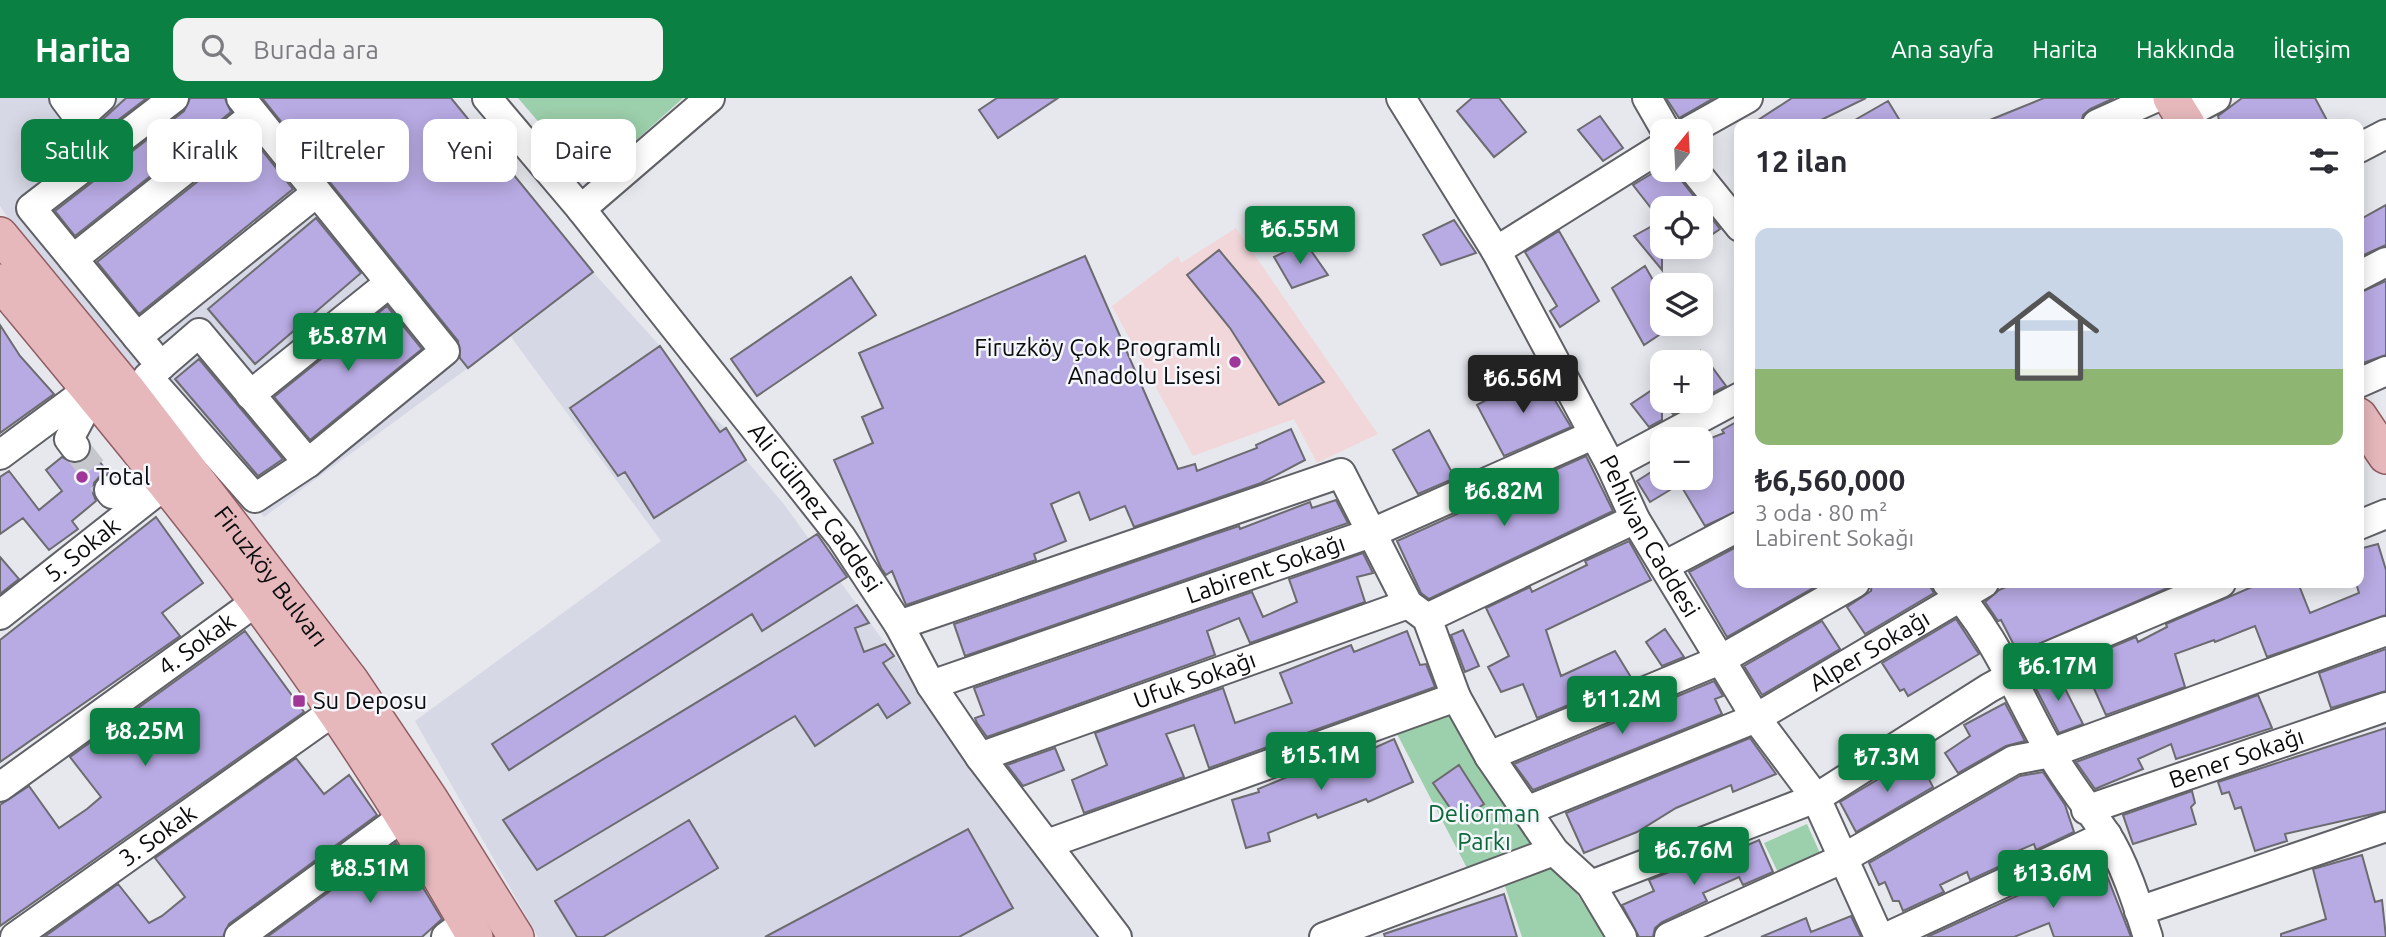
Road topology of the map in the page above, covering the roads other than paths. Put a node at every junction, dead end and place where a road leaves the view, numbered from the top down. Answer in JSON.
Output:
{"nodes":[{"id":1,"x":64,"y":98,"type":"edge"},
{"id":2,"x":101,"y":98,"type":"edge"},
{"id":3,"x":174,"y":98,"type":"edge"},
{"id":4,"x":487,"y":98,"type":"edge"},
{"id":5,"x":710,"y":98,"type":"edge"},
{"id":6,"x":1401,"y":98,"type":"edge"},
{"id":7,"x":1647,"y":98,"type":"edge"},
{"id":8,"x":1748,"y":98,"type":"edge"},
{"id":9,"x":2216,"y":98,"type":"edge"},
{"id":10,"x":248,"y":106,"type":"edge"},
{"id":11,"x":2174,"y":109,"type":"edge"},
{"id":12,"x":1659,"y":119,"type":"edge"},
{"id":13,"x":1710,"y":119,"type":"edge"},
{"id":14,"x":2123,"y":119,"type":"edge"},
{"id":15,"x":2386,"y":134,"type":"edge"},
{"id":16,"x":2364,"y":145,"type":"edge"},
{"id":17,"x":1650,"y":155,"type":"edge"},
{"id":18,"x":1704,"y":182,"type":"edge"},
{"id":19,"x":316,"y":193,"type":"junction"},
{"id":20,"x":581,"y":209,"type":"junction"},
{"id":21,"x":1734,"y":220,"type":"edge"},
{"id":22,"x":0,"y":235,"type":"edge"},
{"id":23,"x":1496,"y":251,"type":"junction"},
{"id":24,"x":73,"y":259,"type":"junction"},
{"id":25,"x":2386,"y":262,"type":"edge"},
{"id":26,"x":2364,"y":273,"type":"edge"},
{"id":27,"x":0,"y":282,"type":"edge"},
{"id":28,"x":388,"y":284,"type":"junction"},
{"id":29,"x":137,"y":337,"type":"junction"},
{"id":30,"x":2386,"y":371,"type":"edge"},
{"id":31,"x":2364,"y":381,"type":"edge"},
{"id":32,"x":123,"y":383,"type":"junction"},
{"id":33,"x":250,"y":396,"type":"junction"},
{"id":34,"x":1734,"y":400,"type":"edge"},
{"id":35,"x":2364,"y":423,"type":"edge"},
{"id":36,"x":1593,"y":435,"type":"junction"},
{"id":37,"x":75,"y":447,"type":"dead end"},
{"id":38,"x":0,"y":455,"type":"edge"},
{"id":39,"x":2386,"y":456,"type":"edge"},
{"id":40,"x":307,"y":464,"type":"junction"},
{"id":41,"x":1611,"y":466,"type":"junction"},
{"id":42,"x":164,"y":482,"type":"junction"},
{"id":43,"x":109,"y":491,"type":"dead end"},
{"id":44,"x":2386,"y":514,"type":"edge"},
{"id":45,"x":1636,"y":519,"type":"junction"},
{"id":46,"x":2364,"y":523,"type":"edge"},
{"id":47,"x":1734,"y":529,"type":"edge"},
{"id":48,"x":1374,"y":532,"type":"junction"},
{"id":49,"x":1664,"y":566,"type":"junction"},
{"id":50,"x":1847,"y":588,"type":"edge"},
{"id":51,"x":1962,"y":588,"type":"edge"},
{"id":52,"x":1965,"y":588,"type":"edge"},
{"id":53,"x":2209,"y":588,"type":"edge"},
{"id":54,"x":257,"y":601,"type":"junction"},
{"id":55,"x":1417,"y":611,"type":"junction"},
{"id":56,"x":0,"y":615,"type":"edge"},
{"id":57,"x":899,"y":625,"type":"junction"},
{"id":58,"x":2386,"y":631,"type":"edge"},
{"id":59,"x":1720,"y":660,"type":"junction"},
{"id":60,"x":2013,"y":675,"type":"junction"},
{"id":61,"x":930,"y":685,"type":"junction"},
{"id":62,"x":1456,"y":697,"type":"junction"},
{"id":63,"x":2386,"y":706,"type":"edge"},
{"id":64,"x":334,"y":711,"type":"junction"},
{"id":65,"x":1756,"y":718,"type":"junction"},
{"id":66,"x":2050,"y":753,"type":"junction"},
{"id":67,"x":1489,"y":756,"type":"junction"},
{"id":68,"x":980,"y":757,"type":"junction"},
{"id":69,"x":0,"y":787,"type":"edge"},
{"id":70,"x":1816,"y":798,"type":"junction"},
{"id":71,"x":2086,"y":810,"type":"junction"},
{"id":72,"x":1526,"y":811,"type":"junction"},
{"id":73,"x":404,"y":816,"type":"junction"},
{"id":74,"x":2386,"y":827,"type":"edge"},
{"id":75,"x":2107,"y":835,"type":"junction"},
{"id":76,"x":1047,"y":844,"type":"junction"},
{"id":77,"x":1554,"y":851,"type":"junction"},
{"id":78,"x":1842,"y":859,"type":"junction"},
{"id":79,"x":1591,"y":886,"type":"junction"},
{"id":80,"x":2144,"y":924,"type":"edge"},
{"id":81,"x":462,"y":932,"type":"edge"},
{"id":82,"x":15,"y":937,"type":"edge"},
{"id":83,"x":239,"y":937,"type":"edge"},
{"id":84,"x":516,"y":937,"type":"edge"},
{"id":85,"x":1117,"y":937,"type":"edge"},
{"id":86,"x":1324,"y":937,"type":"edge"},
{"id":87,"x":1622,"y":937,"type":"edge"},
{"id":88,"x":1669,"y":937,"type":"edge"},
{"id":89,"x":1879,"y":937,"type":"edge"},
{"id":90,"x":1887,"y":937,"type":"edge"}],
"edges":[{"from":1,"to":2,"type":"street"},
{"from":3,"to":24,"type":"street"},
{"from":4,"to":20,"type":"street","name":"Ali Gülmez Caddesi"},
{"from":5,"to":20,"type":"street"},
{"from":6,"to":23,"type":"street","name":"Pehlivan Caddesi"},
{"from":7,"to":12,"type":"street"},
{"from":8,"to":13,"type":"street"},
{"from":9,"to":11,"type":"street"},
{"from":10,"to":19,"type":"street"},
{"from":10,"to":24,"type":"street"},
{"from":11,"to":14,"type":"street"},
{"from":15,"to":16,"type":"street"},
{"from":17,"to":23,"type":"street"},
{"from":18,"to":21,"type":"street"},
{"from":19,"to":28,"type":"street"},
{"from":19,"to":29,"type":"street"},
{"from":20,"to":57,"type":"street","name":"Ali Gülmez Caddesi"},
{"from":22,"to":32,"type":"main road","name":"Firuzköy Bulvarı"},
{"from":23,"to":36,"type":"street","name":"Pehlivan Caddesi"},
{"from":24,"to":29,"type":"street"},
{"from":25,"to":26,"type":"street"},
{"from":27,"to":32,"type":"main road"},
{"from":28,"to":33,"type":"street"},
{"from":28,"to":40,"type":"street"},
{"from":29,"to":32,"type":"street"},
{"from":30,"to":31,"type":"street"},
{"from":32,"to":33,"type":"street"},
{"from":32,"to":37,"type":"street"},
{"from":32,"to":38,"type":"street"},
{"from":32,"to":40,"type":"street"},
{"from":32,"to":42,"type":"main road"},
{"from":32,"to":84,"type":"main road","name":"Firuzköy Bulvarı"},
{"from":33,"to":40,"type":"street"},
{"from":34,"to":41,"type":"street"},
{"from":35,"to":39,"type":"main road"},
{"from":36,"to":41,"type":"street","name":"Pehlivan Caddesi"},
{"from":36,"to":48,"type":"street","name":"Labirent Sokağı"},
{"from":41,"to":45,"type":"street","name":"Pehlivan Caddesi"},
{"from":42,"to":43,"type":"street"},
{"from":42,"to":54,"type":"main road"},
{"from":42,"to":56,"type":"street","name":"5. Sokak"},
{"from":44,"to":46,"type":"street"},
{"from":45,"to":49,"type":"street","name":"Pehlivan Caddesi"},
{"from":45,"to":55,"type":"street","name":"Ufuk Sokağı"},
{"from":47,"to":49,"type":"street"},
{"from":48,"to":55,"type":"street"},
{"from":48,"to":57,"type":"street"},
{"from":48,"to":61,"type":"street","name":"Labirent Sokağı"},
{"from":49,"to":59,"type":"street","name":"Pehlivan Caddesi"},
{"from":50,"to":59,"type":"street"},
{"from":51,"to":65,"type":"street","name":"Alper Sokağı"},
{"from":52,"to":60,"type":"street"},
{"from":53,"to":60,"type":"street"},
{"from":54,"to":64,"type":"main road"},
{"from":54,"to":69,"type":"street","name":"4. Sokak"},
{"from":55,"to":62,"type":"street"},
{"from":55,"to":68,"type":"street","name":"Ufuk Sokağı"},
{"from":57,"to":61,"type":"street","name":"Ali Gülmez Caddesi"},
{"from":58,"to":66,"type":"street"},
{"from":59,"to":65,"type":"street","name":"Pehlivan Caddesi"},
{"from":59,"to":67,"type":"street"},
{"from":60,"to":66,"type":"street"},
{"from":60,"to":70,"type":"street"},
{"from":61,"to":68,"type":"street","name":"Ali Gülmez Caddesi"},
{"from":62,"to":67,"type":"street"},
{"from":62,"to":76,"type":"street"},
{"from":63,"to":71,"type":"street","name":"Bener Sokağı"},
{"from":64,"to":73,"type":"main road"},
{"from":64,"to":82,"type":"street","name":"3. Sokak"},
{"from":65,"to":70,"type":"street","name":"Pehlivan Caddesi"},
{"from":65,"to":72,"type":"street","name":"Alper Sokağı"},
{"from":66,"to":71,"type":"street"},
{"from":66,"to":78,"type":"street"},
{"from":67,"to":72,"type":"street"},
{"from":68,"to":76,"type":"street","name":"Ali Gülmez Caddesi"},
{"from":70,"to":78,"type":"street","name":"Pehlivan Caddesi"},
{"from":70,"to":79,"type":"street"},
{"from":71,"to":75,"type":"street"},
{"from":72,"to":77,"type":"street"},
{"from":73,"to":81,"type":"main road"},
{"from":73,"to":83,"type":"street"},
{"from":74,"to":80,"type":"street"},
{"from":75,"to":80,"type":"street"},
{"from":75,"to":90,"type":"street"},
{"from":76,"to":85,"type":"street","name":"Ali Gülmez Caddesi"},
{"from":77,"to":79,"type":"street"},
{"from":77,"to":86,"type":"street"},
{"from":78,"to":88,"type":"street"},
{"from":78,"to":89,"type":"street","name":"Pehlivan Caddesi"},
{"from":79,"to":87,"type":"street"}]}
